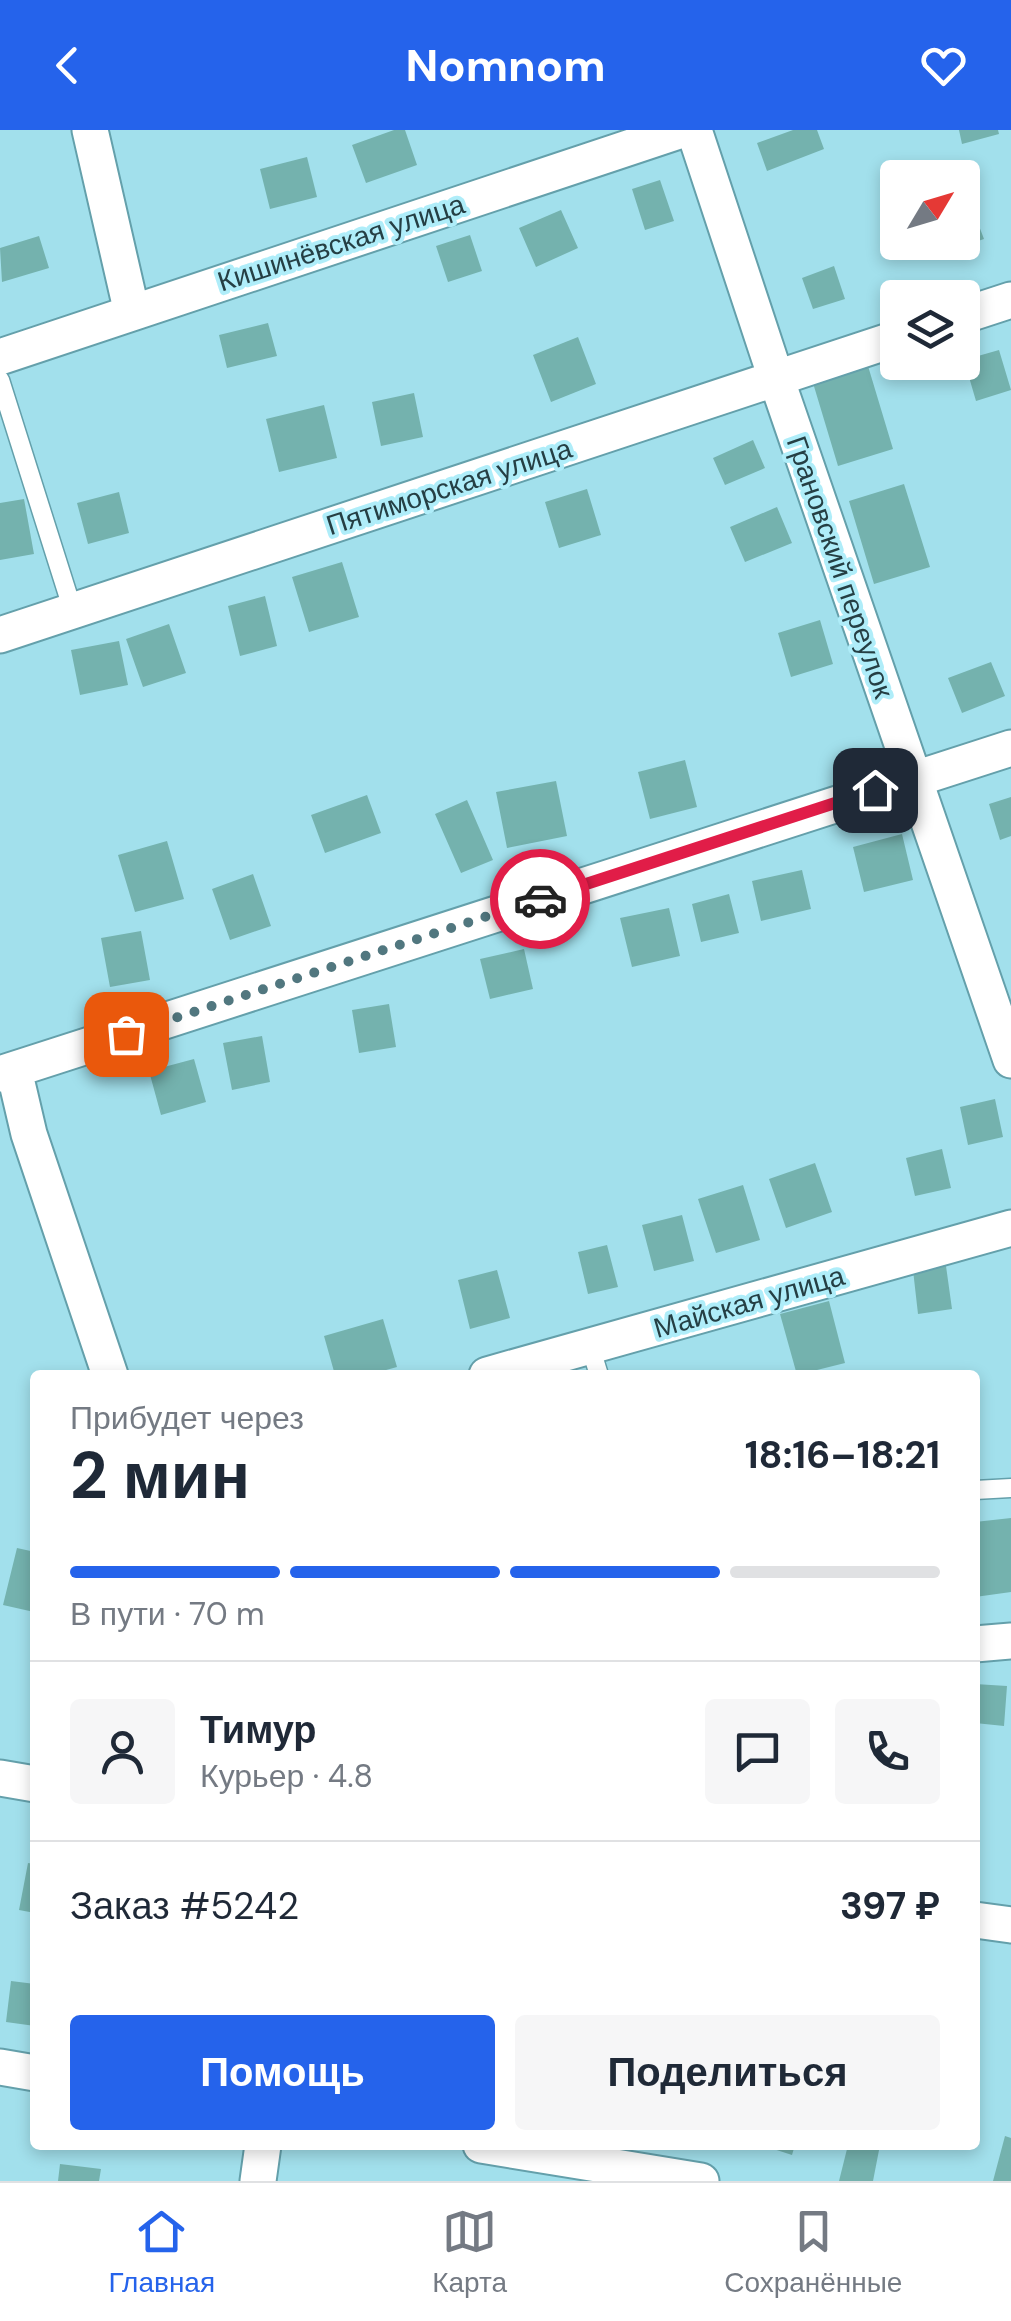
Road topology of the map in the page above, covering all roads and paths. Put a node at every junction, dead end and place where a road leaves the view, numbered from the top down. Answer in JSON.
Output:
{"nodes":[{"id":1,"x":90,"y":130,"type":"edge"},
{"id":2,"x":682,"y":130,"type":"edge"},
{"id":3,"x":694,"y":130,"type":"edge"},
{"id":4,"x":1011,"y":300,"type":"edge"},
{"id":5,"x":980,"y":310,"type":"edge"},
{"id":6,"x":132,"y":313,"type":"junction"},
{"id":7,"x":880,"y":344,"type":"edge"},
{"id":8,"x":0,"y":357,"type":"edge"},
{"id":9,"x":776,"y":378,"type":"junction"},
{"id":10,"x":0,"y":380,"type":"edge"},
{"id":11,"x":72,"y":611,"type":"junction"},
{"id":12,"x":0,"y":635,"type":"edge"},
{"id":13,"x":1011,"y":748,"type":"edge"},
{"id":14,"x":912,"y":778,"type":"junction"},
{"id":15,"x":1011,"y":1060,"type":"edge"},
{"id":16,"x":7,"y":1072,"type":"edge"},
{"id":17,"x":1011,"y":1228,"type":"edge"},
{"id":18,"x":595,"y":1360,"type":"edge"},
{"id":19,"x":108,"y":1370,"type":"edge"},
{"id":20,"x":523,"y":1370,"type":"edge"},
{"id":21,"x":1011,"y":1488,"type":"edge"},
{"id":22,"x":980,"y":1490,"type":"edge"},
{"id":23,"x":1011,"y":1640,"type":"edge"},
{"id":24,"x":980,"y":1643,"type":"edge"},
{"id":25,"x":0,"y":1778,"type":"edge"},
{"id":26,"x":30,"y":1783,"type":"edge"},
{"id":27,"x":980,"y":1921,"type":"edge"},
{"id":28,"x":1011,"y":1925,"type":"edge"},
{"id":29,"x":0,"y":2068,"type":"edge"},
{"id":30,"x":30,"y":2072,"type":"edge"},
{"id":31,"x":262,"y":2150,"type":"edge"},
{"id":32,"x":512,"y":2150,"type":"edge"},
{"id":33,"x":258,"y":2181,"type":"edge"},
{"id":34,"x":701,"y":2181,"type":"edge"}],
"edges":[{"from":1,"to":6,"type":"street"},
{"from":2,"to":6,"type":"street","name":"Кишинёвская улица"},
{"from":3,"to":9,"type":"street","name":"Грановский переулок"},
{"from":4,"to":5,"type":"street"},
{"from":6,"to":8,"type":"street","name":"Кишинёвская улица"},
{"from":7,"to":9,"type":"street","name":"Пятиморская улица"},
{"from":9,"to":11,"type":"street","name":"Пятиморская улица"},
{"from":9,"to":14,"type":"street","name":"Грановский переулок"},
{"from":10,"to":11,"type":"lane"},
{"from":11,"to":12,"type":"street","name":"Пятиморская улица"},
{"from":13,"to":14,"type":"street"},
{"from":14,"to":15,"type":"street","name":"Грановский переулок"},
{"from":14,"to":16,"type":"street"},
{"from":16,"to":19,"type":"street"},
{"from":17,"to":18,"type":"street","name":"Майская улица"},
{"from":18,"to":20,"type":"street","name":"Майская улица"},
{"from":21,"to":22,"type":"lane"},
{"from":23,"to":24,"type":"street"},
{"from":25,"to":26,"type":"street"},
{"from":27,"to":28,"type":"street"},
{"from":29,"to":30,"type":"street"},
{"from":31,"to":33,"type":"street"},
{"from":32,"to":34,"type":"street"}]}
